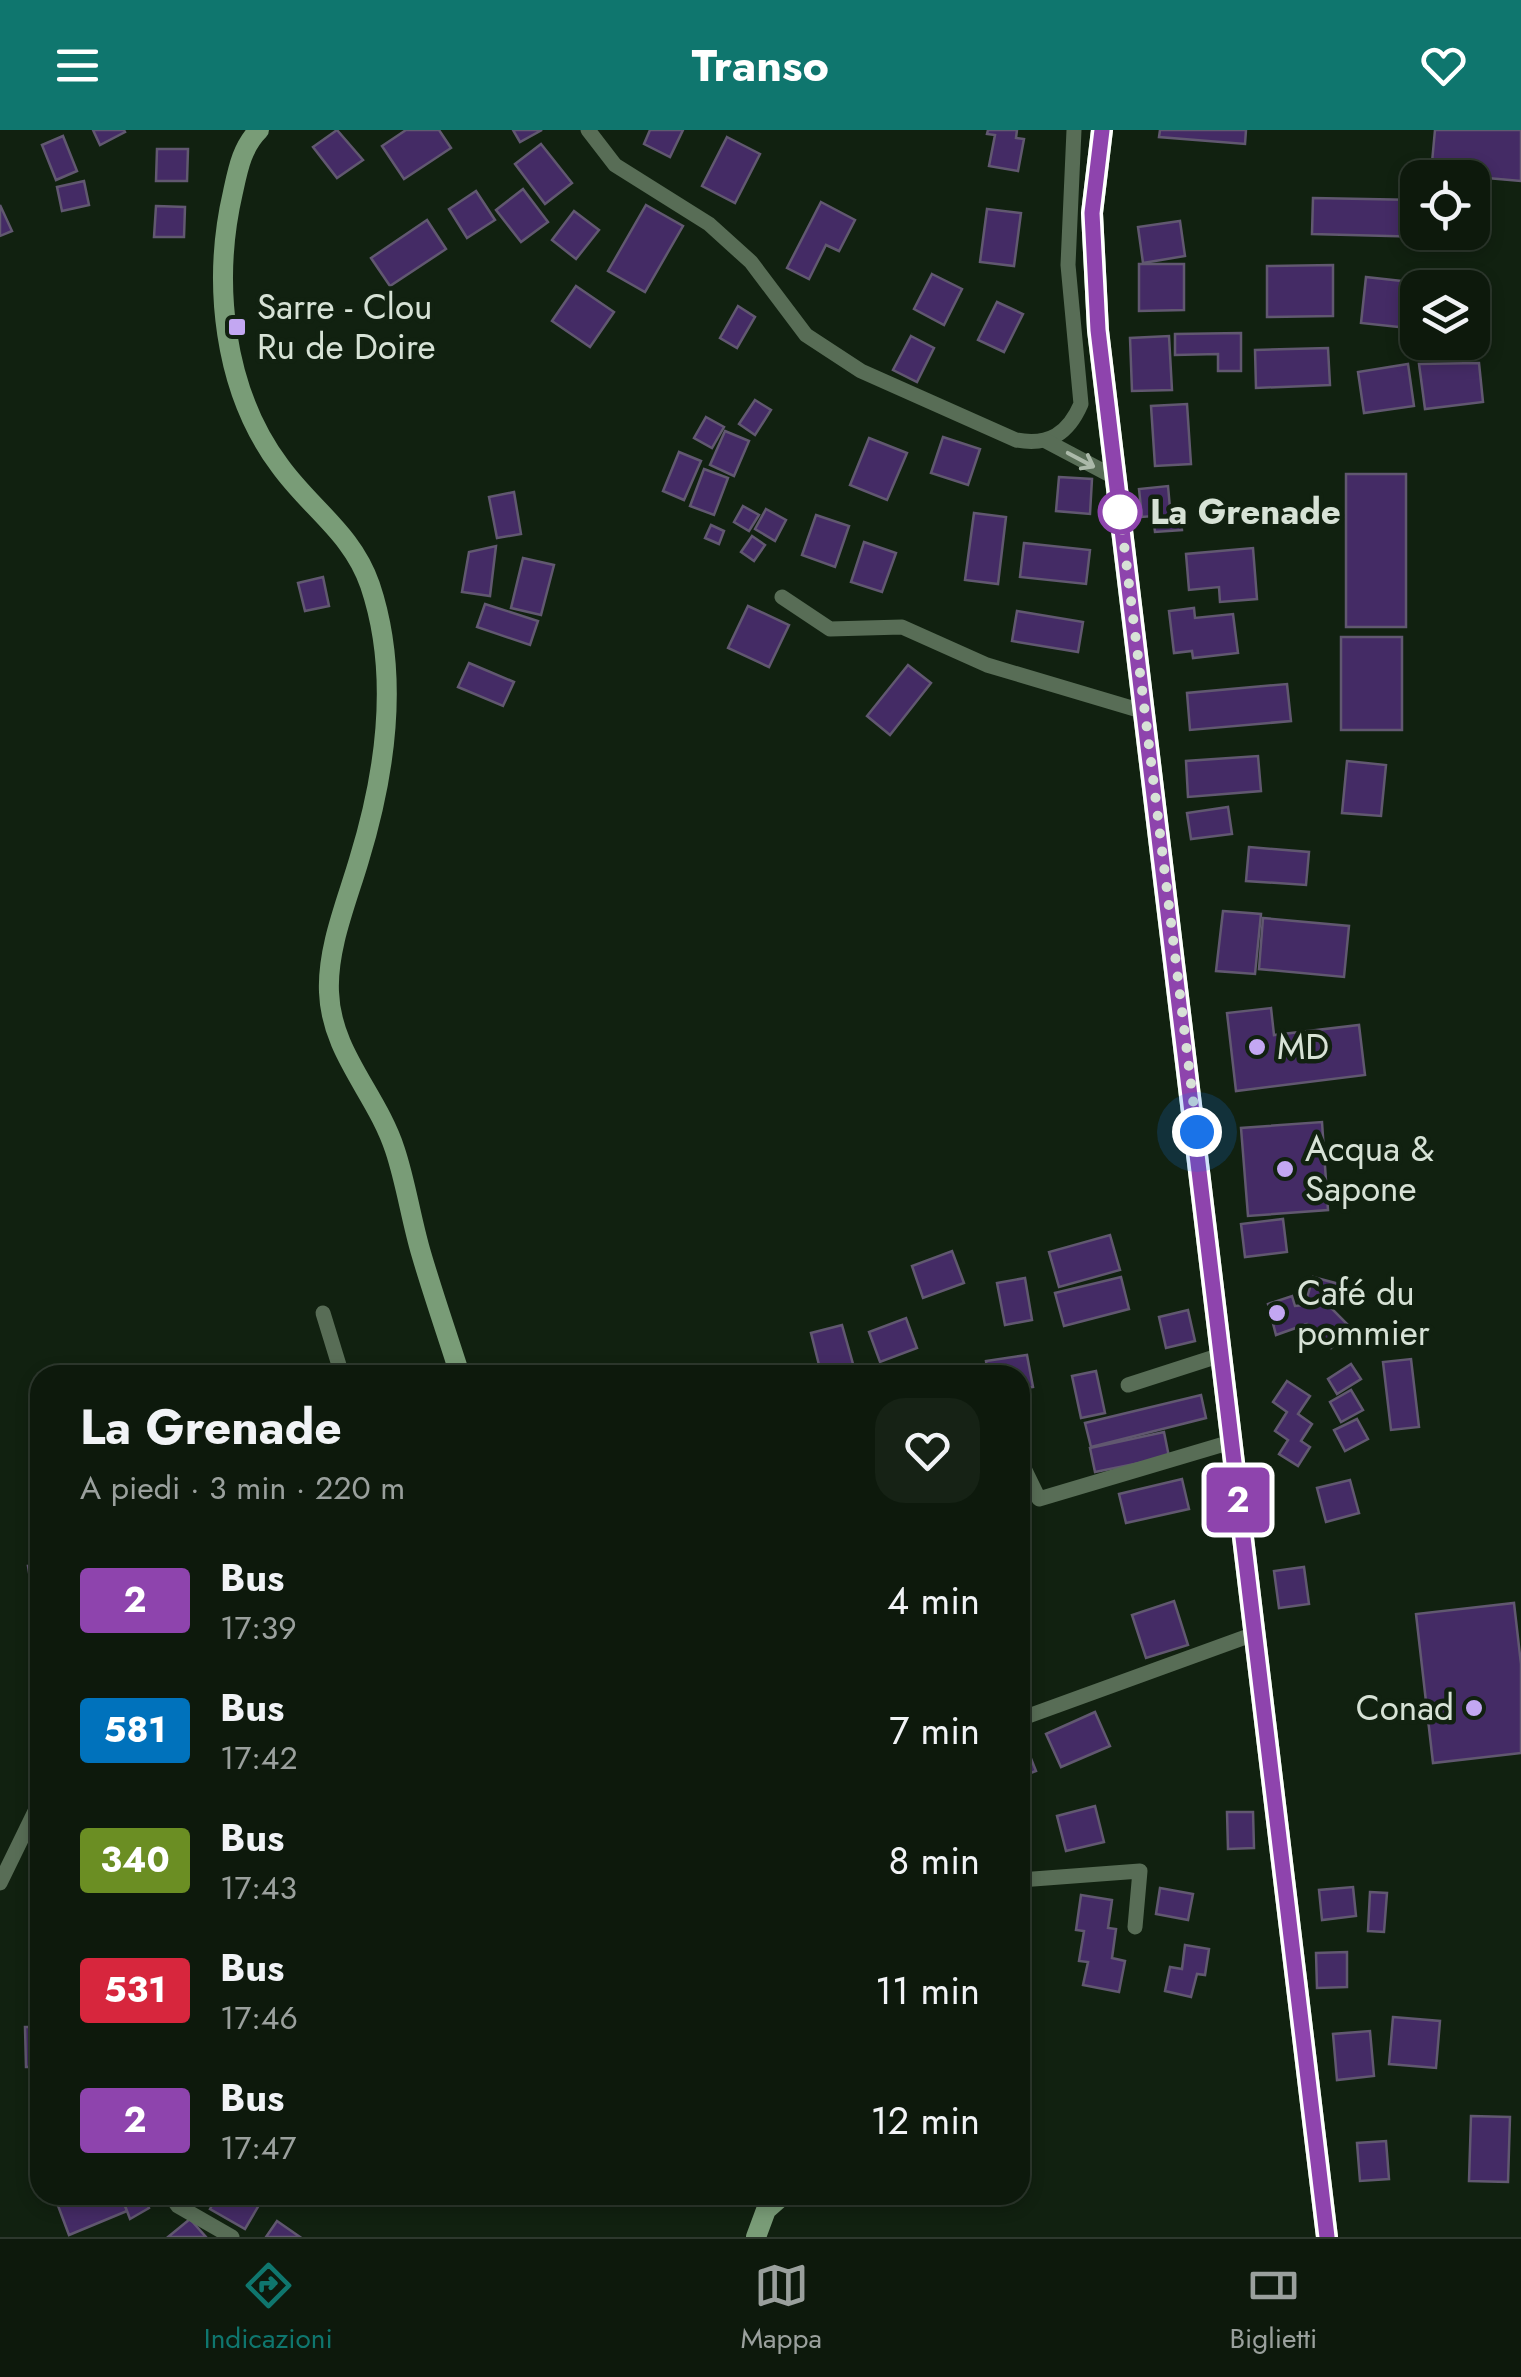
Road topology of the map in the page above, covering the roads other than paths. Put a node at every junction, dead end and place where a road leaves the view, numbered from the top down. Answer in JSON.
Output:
{"nodes":[{"id":1,"x":259,"y":130,"type":"edge"},
{"id":2,"x":588,"y":130,"type":"edge"},
{"id":3,"x":1074,"y":130,"type":"edge"},
{"id":4,"x":1102,"y":130,"type":"edge"},
{"id":5,"x":1046,"y":441,"type":"junction"},
{"id":6,"x":1116,"y":478,"type":"junction"},
{"id":7,"x":782,"y":597,"type":"dead end"},
{"id":8,"x":1144,"y":712,"type":"junction"},
{"id":9,"x":324,"y":1313,"type":"dead end"},
{"id":10,"x":1221,"y":1355,"type":"junction"},
{"id":11,"x":339,"y":1365,"type":"edge"},
{"id":12,"x":457,"y":1365,"type":"edge"},
{"id":13,"x":1128,"y":1385,"type":"dead end"},
{"id":14,"x":1231,"y":1442,"type":"junction"},
{"id":15,"x":1030,"y":1481,"type":"edge"},
{"id":16,"x":1254,"y":1634,"type":"junction"},
{"id":17,"x":1030,"y":1715,"type":"edge"},
{"id":18,"x":30,"y":1822,"type":"edge"},
{"id":19,"x":1030,"y":1879,"type":"edge"},
{"id":20,"x":0,"y":1883,"type":"edge"},
{"id":21,"x":1134,"y":1927,"type":"dead end"},
{"id":22,"x":177,"y":2205,"type":"edge"},
{"id":23,"x":772,"y":2205,"type":"edge"},
{"id":24,"x":232,"y":2237,"type":"edge"},
{"id":25,"x":756,"y":2237,"type":"edge"},
{"id":26,"x":1327,"y":2237,"type":"edge"}],
"edges":[{"from":1,"to":12,"type":"street"},
{"from":2,"to":5,"type":"street"},
{"from":3,"to":5,"type":"street"},
{"from":4,"to":6,"type":"main road"},
{"from":5,"to":6,"type":"street","one_way":true},
{"from":6,"to":8,"type":"main road"},
{"from":7,"to":8,"type":"street"},
{"from":8,"to":10,"type":"main road"},
{"from":9,"to":11,"type":"street"},
{"from":10,"to":13,"type":"street"},
{"from":10,"to":14,"type":"main road"},
{"from":14,"to":15,"type":"street"},
{"from":14,"to":16,"type":"main road"},
{"from":16,"to":17,"type":"street"},
{"from":16,"to":26,"type":"main road"},
{"from":18,"to":20,"type":"street"},
{"from":19,"to":21,"type":"street"},
{"from":22,"to":24,"type":"street"},
{"from":23,"to":25,"type":"street"}]}
